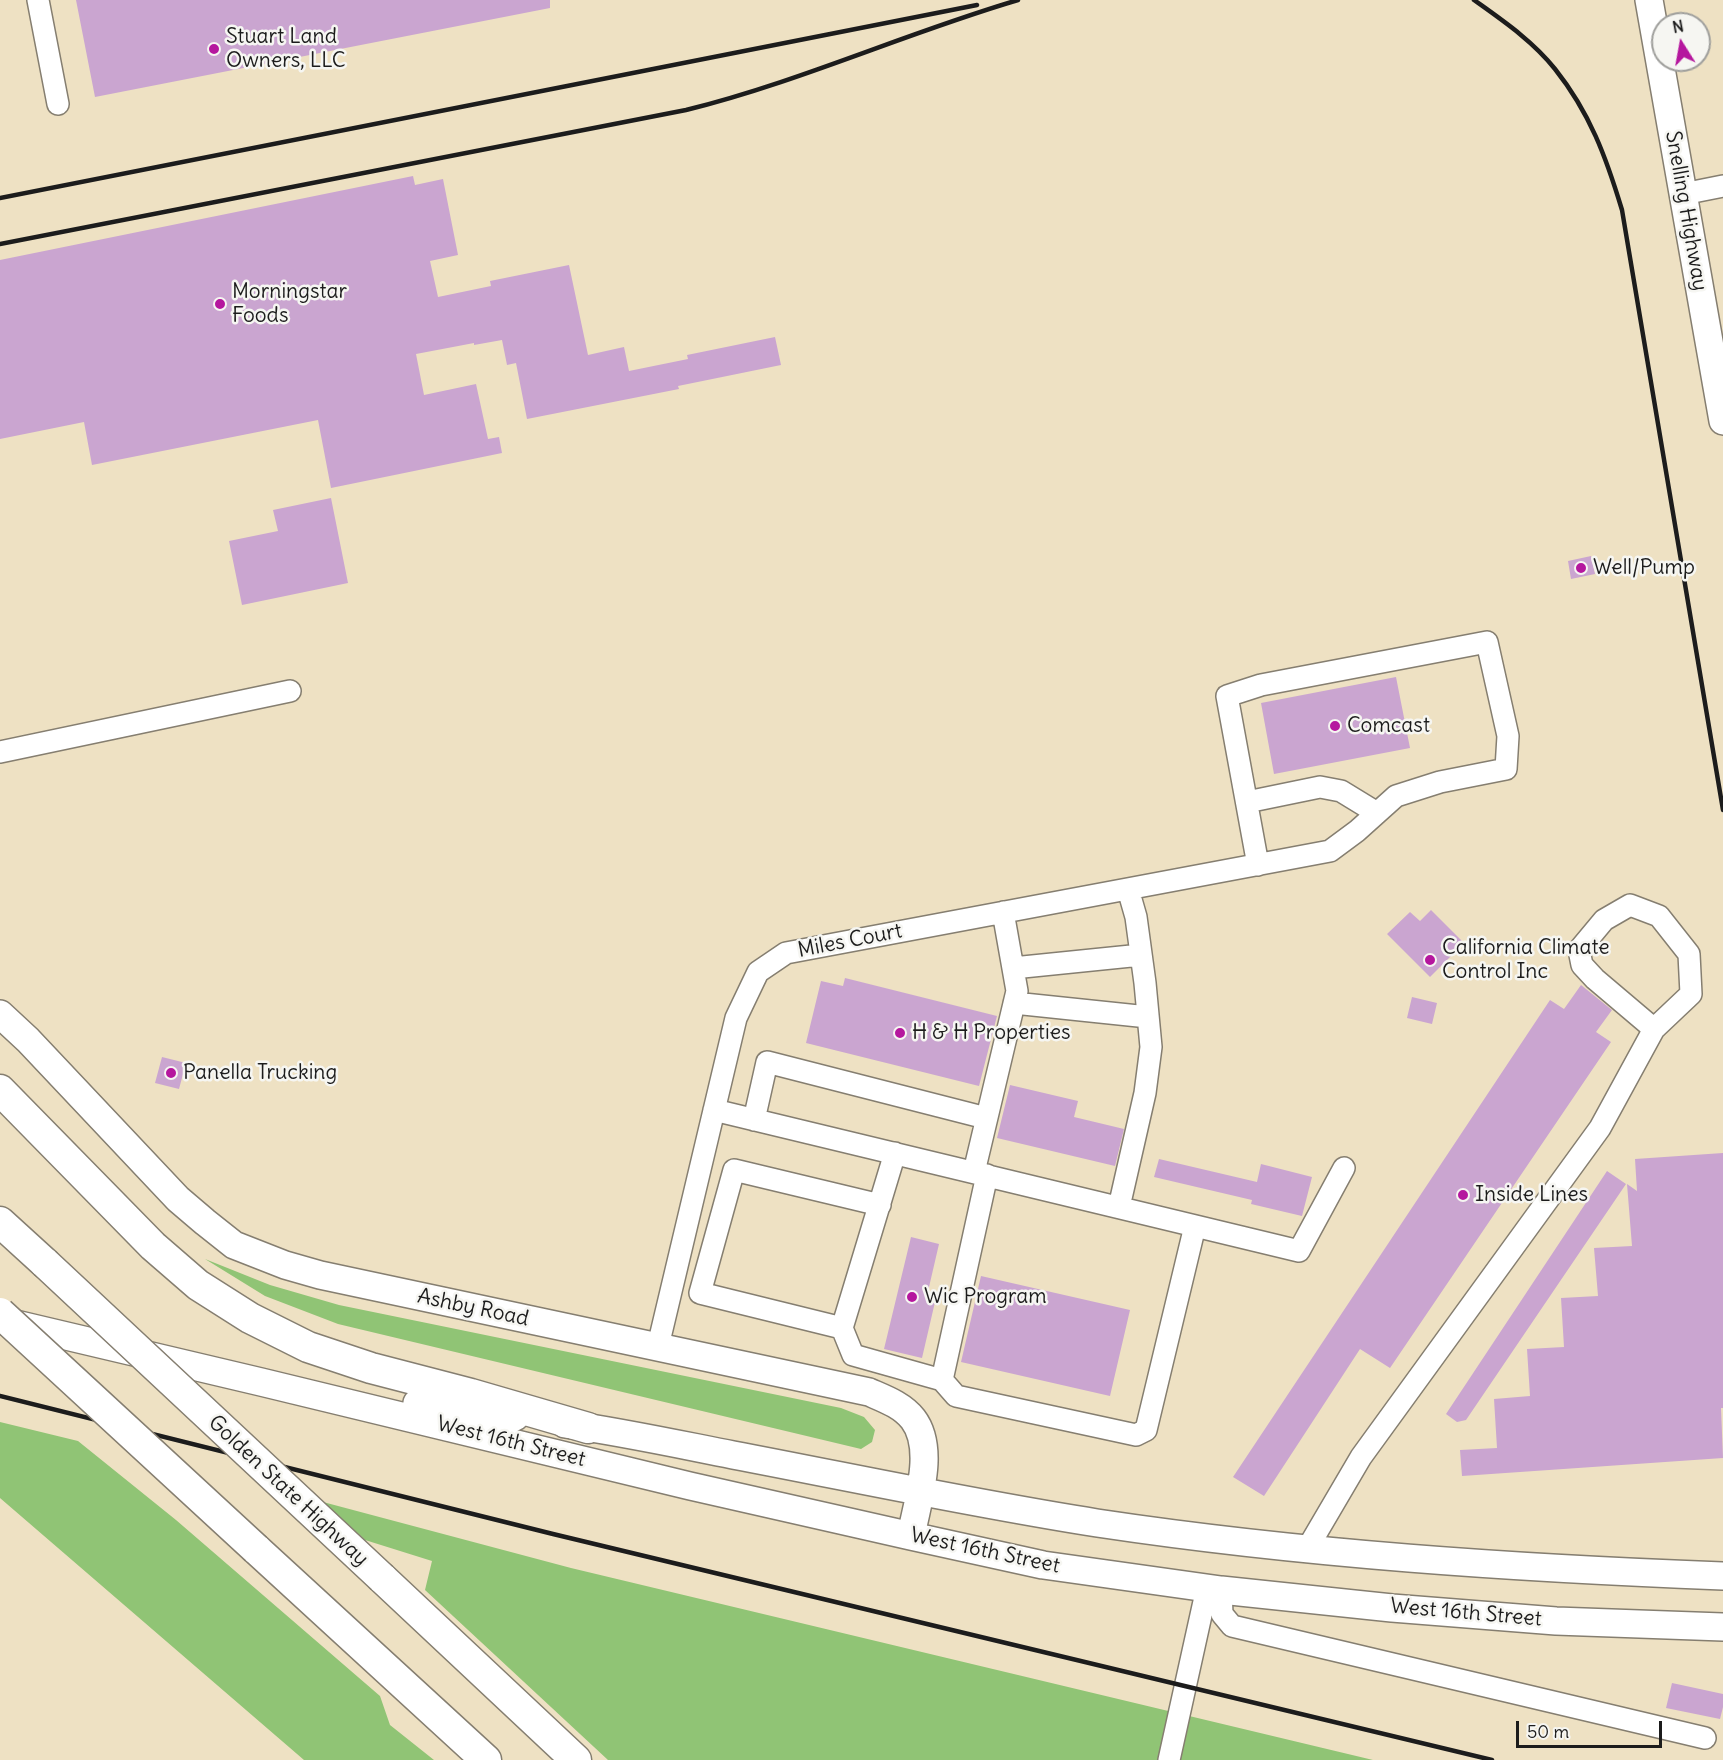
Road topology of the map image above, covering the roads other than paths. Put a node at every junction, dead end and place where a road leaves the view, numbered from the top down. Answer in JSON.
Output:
{"nodes":[{"id":1,"x":38,"y":0,"type":"edge"},
{"id":2,"x":1648,"y":0,"type":"edge"},
{"id":3,"x":58,"y":104,"type":"dead end"},
{"id":4,"x":1723,"y":186,"type":"edge"},
{"id":5,"x":1683,"y":194,"type":"junction"},
{"id":6,"x":1722,"y":406,"type":"edge"},
{"id":7,"x":290,"y":691,"type":"dead end"},
{"id":8,"x":0,"y":752,"type":"edge"},
{"id":9,"x":1247,"y":802,"type":"junction"},
{"id":10,"x":1377,"y":813,"type":"junction"},
{"id":11,"x":1258,"y":864,"type":"junction"},
{"id":12,"x":1128,"y":889,"type":"junction"},
{"id":13,"x":1003,"y":912,"type":"junction"},
{"id":14,"x":1141,"y":955,"type":"junction"},
{"id":15,"x":1013,"y":968,"type":"junction"},
{"id":16,"x":1014,"y":1003,"type":"junction"},
{"id":17,"x":0,"y":1014,"type":"edge"},
{"id":18,"x":1148,"y":1017,"type":"junction"},
{"id":19,"x":1654,"y":1029,"type":"junction"},
{"id":20,"x":0,"y":1090,"type":"edge"},
{"id":21,"x":714,"y":1110,"type":"junction"},
{"id":22,"x":986,"y":1118,"type":"junction"},
{"id":23,"x":754,"y":1120,"type":"junction"},
{"id":24,"x":896,"y":1153,"type":"junction"},
{"id":25,"x":1344,"y":1168,"type":"dead end"},
{"id":26,"x":980,"y":1174,"type":"junction"},
{"id":27,"x":880,"y":1205,"type":"junction"},
{"id":28,"x":1119,"y":1207,"type":"junction"},
{"id":29,"x":0,"y":1222,"type":"edge"},
{"id":30,"x":1195,"y":1226,"type":"junction"},
{"id":31,"x":0,"y":1313,"type":"edge"},
{"id":32,"x":0,"y":1321,"type":"edge"},
{"id":33,"x":842,"y":1328,"type":"junction"},
{"id":34,"x":658,"y":1346,"type":"junction"},
{"id":35,"x":942,"y":1380,"type":"junction"},
{"id":36,"x":261,"y":1382,"type":"junction"},
{"id":37,"x":588,"y":1428,"type":"junction"},
{"id":38,"x":919,"y":1491,"type":"junction"},
{"id":39,"x":911,"y":1536,"type":"junction"},
{"id":40,"x":1307,"y":1549,"type":"junction"},
{"id":41,"x":1723,"y":1576,"type":"edge"},
{"id":42,"x":1214,"y":1589,"type":"junction"},
{"id":43,"x":1723,"y":1627,"type":"edge"},
{"id":44,"x":1705,"y":1738,"type":"dead end"},
{"id":45,"x":486,"y":1760,"type":"edge"},
{"id":46,"x":576,"y":1760,"type":"edge"},
{"id":47,"x":1169,"y":1760,"type":"edge"}],
"edges":[{"from":1,"to":3,"type":"street"},
{"from":2,"to":5,"type":"main road","name":"Snelling Highway"},
{"from":4,"to":5,"type":"street"},
{"from":5,"to":6,"type":"main road","name":"Snelling Highway"},
{"from":7,"to":8,"type":"street"},
{"from":9,"to":10,"type":"street"},
{"from":9,"to":10,"type":"street"},
{"from":9,"to":11,"type":"street"},
{"from":10,"to":11,"type":"street","name":"Miles Court"},
{"from":11,"to":12,"type":"street","name":"Miles Court"},
{"from":12,"to":13,"type":"street","name":"Miles Court"},
{"from":12,"to":14,"type":"street"},
{"from":13,"to":15,"type":"street"},
{"from":13,"to":21,"type":"street","name":"Miles Court"},
{"from":14,"to":15,"type":"street"},
{"from":14,"to":18,"type":"street"},
{"from":15,"to":16,"type":"street"},
{"from":16,"to":18,"type":"street"},
{"from":16,"to":22,"type":"street"},
{"from":17,"to":34,"type":"main road","name":"Ashby Road"},
{"from":18,"to":28,"type":"street"},
{"from":19,"to":19,"type":"street"},
{"from":19,"to":40,"type":"street"},
{"from":20,"to":37,"type":"highway"},
{"from":21,"to":23,"type":"street"},
{"from":21,"to":34,"type":"street","name":"Miles Court"},
{"from":22,"to":23,"type":"street"},
{"from":22,"to":26,"type":"street"},
{"from":23,"to":24,"type":"street"},
{"from":24,"to":26,"type":"street"},
{"from":24,"to":27,"type":"street"},
{"from":25,"to":30,"type":"street"},
{"from":26,"to":28,"type":"street"},
{"from":26,"to":35,"type":"street"},
{"from":27,"to":33,"type":"street"},
{"from":27,"to":33,"type":"street"},
{"from":28,"to":30,"type":"street"},
{"from":29,"to":46,"type":"highway","name":"Golden State Highway","bridge":true},
{"from":30,"to":35,"type":"street"},
{"from":31,"to":45,"type":"highway","bridge":true},
{"from":32,"to":36,"type":"main road","name":"West 16th Street"},
{"from":33,"to":35,"type":"street"},
{"from":34,"to":38,"type":"main road","name":"Ashby Road"},
{"from":36,"to":37,"type":"main road","name":"West 16th Street"},
{"from":36,"to":39,"type":"main road","name":"West 16th Street"},
{"from":37,"to":38,"type":"main road","name":"West 16th Street"},
{"from":38,"to":39,"type":"main road","name":"Ashby Road"},
{"from":38,"to":40,"type":"main road","name":"West 16th Street"},
{"from":39,"to":42,"type":"main road","name":"West 16th Street"},
{"from":40,"to":41,"type":"main road","name":"West 16th Street"},
{"from":42,"to":43,"type":"main road","name":"West 16th Street"},
{"from":42,"to":44,"type":"street"},
{"from":42,"to":47,"type":"street"}]}
